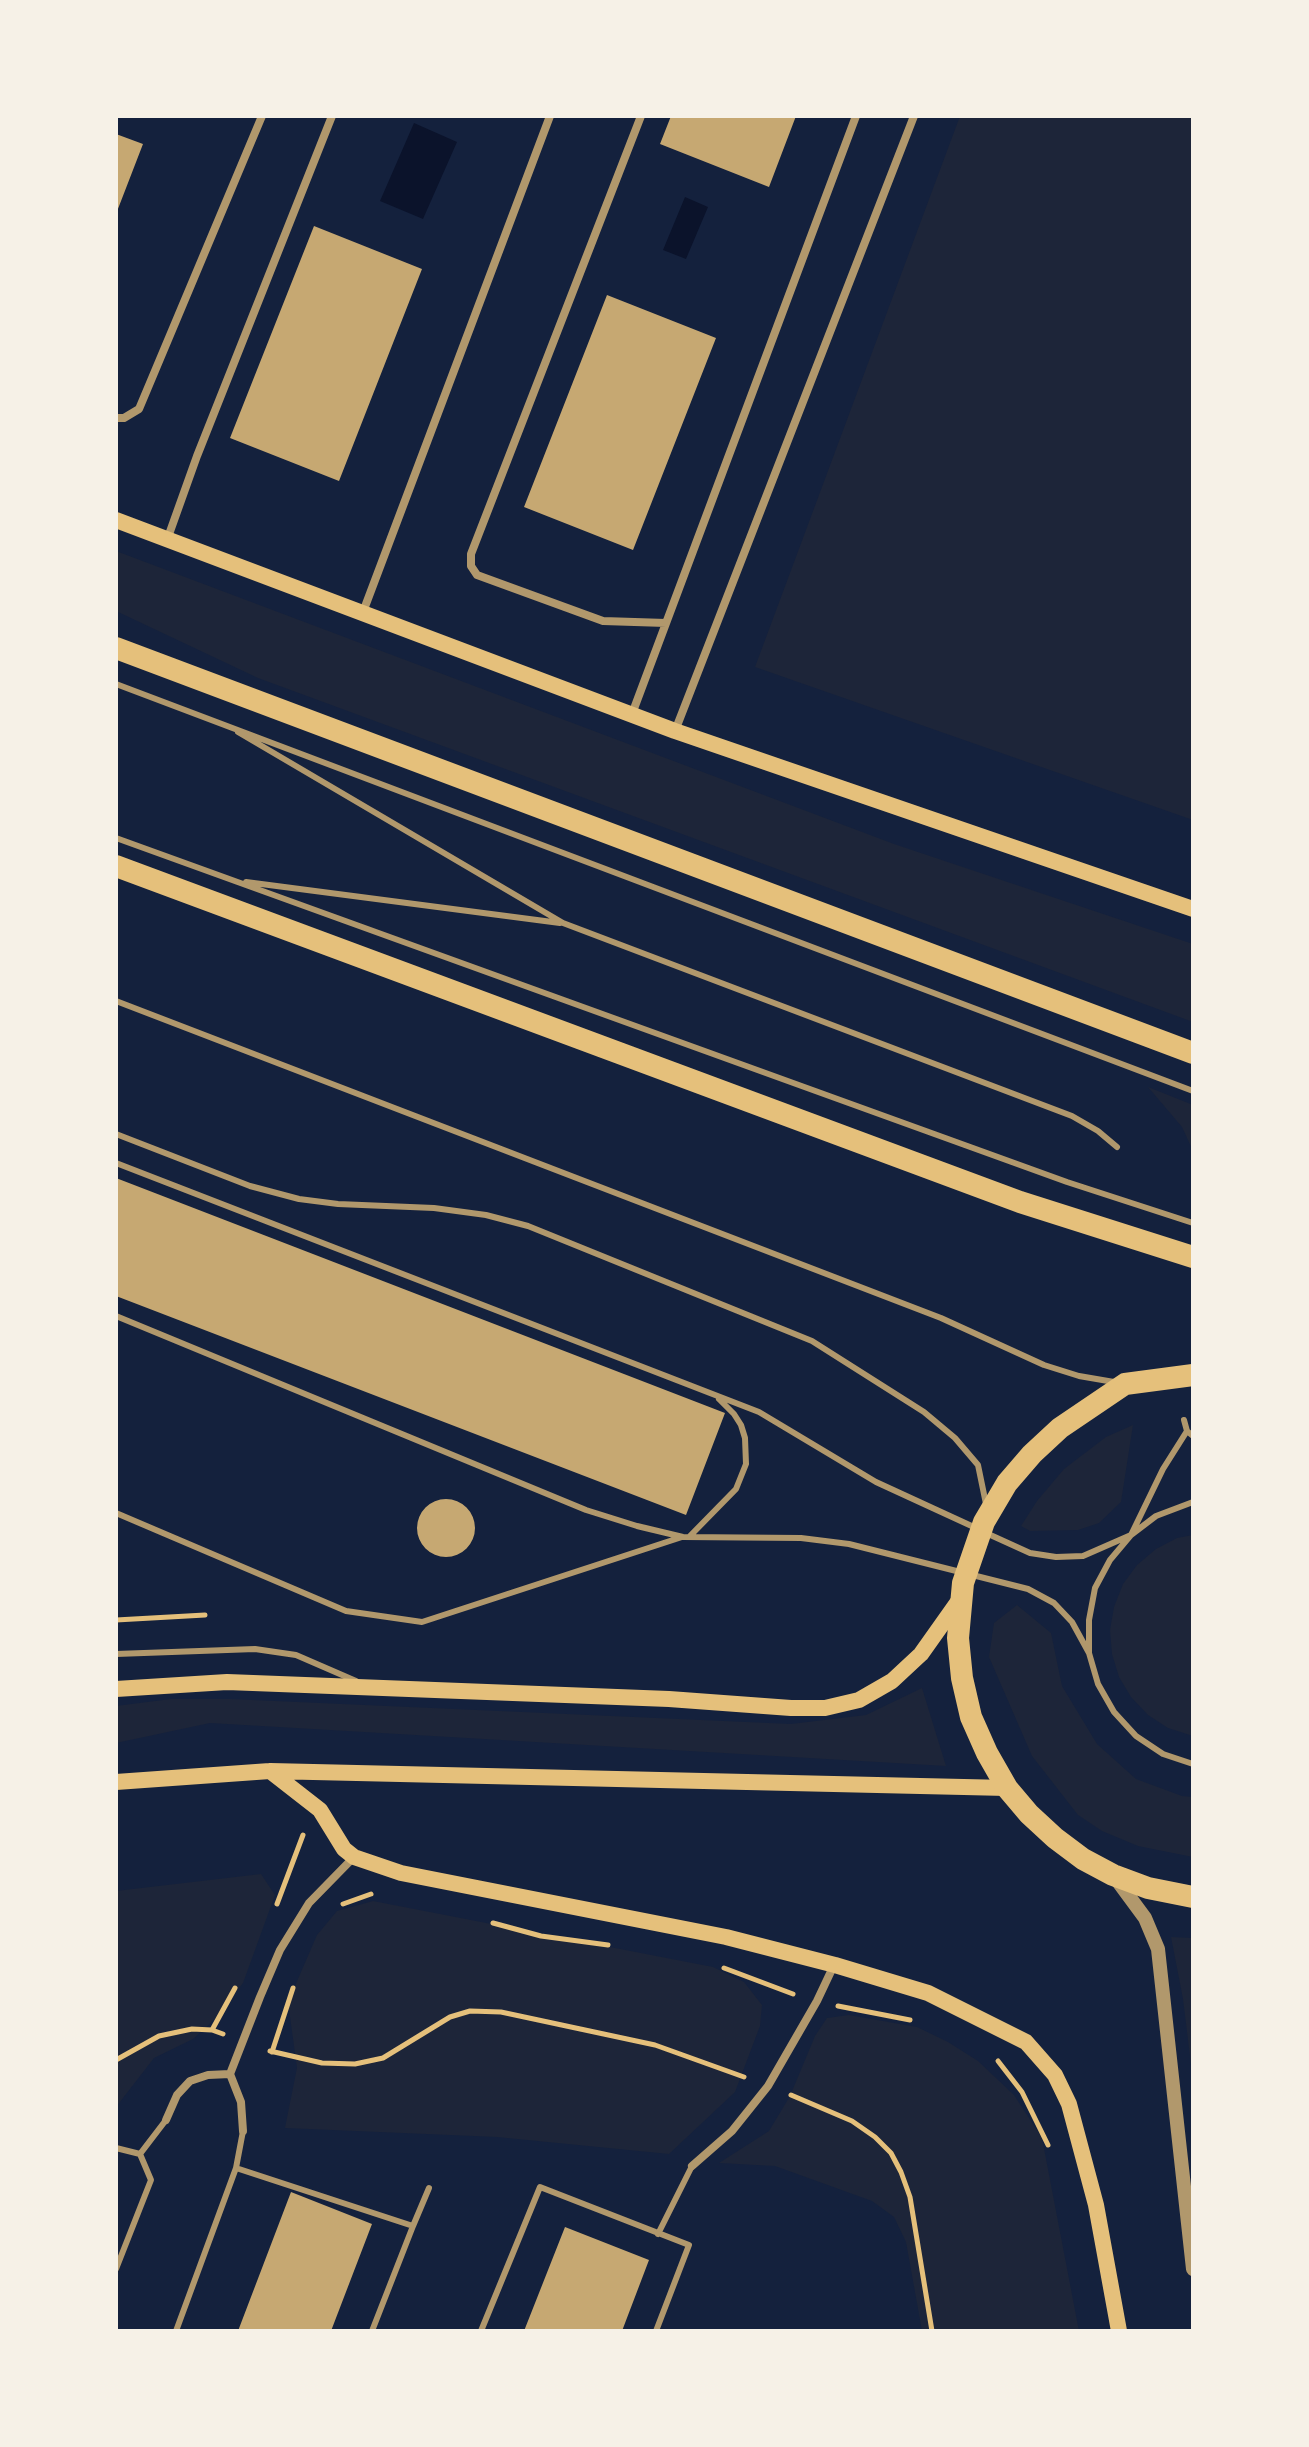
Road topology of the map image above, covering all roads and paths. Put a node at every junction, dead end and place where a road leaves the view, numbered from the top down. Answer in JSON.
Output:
{"nodes":[{"id":1,"x":262,"y":116,"type":"edge"},
{"id":2,"x":332,"y":116,"type":"edge"},
{"id":3,"x":550,"y":116,"type":"edge"},
{"id":4,"x":641,"y":116,"type":"edge"},
{"id":5,"x":856,"y":116,"type":"edge"},
{"id":6,"x":914,"y":116,"type":"edge"},
{"id":7,"x":116,"y":418,"type":"edge"},
{"id":8,"x":116,"y":520,"type":"edge"},
{"id":9,"x":167,"y":540,"type":"junction"},
{"id":10,"x":363,"y":613,"type":"junction"},
{"id":11,"x":666,"y":623,"type":"junction"},
{"id":12,"x":116,"y":648,"type":"edge"},
{"id":13,"x":116,"y":684,"type":"edge"},
{"id":14,"x":632,"y":715,"type":"junction"},
{"id":15,"x":223,"y":724,"type":"junction"},
{"id":16,"x":675,"y":731,"type":"junction"},
{"id":17,"x":116,"y":838,"type":"edge"},
{"id":18,"x":116,"y":866,"type":"edge"},
{"id":19,"x":233,"y":880,"type":"junction"},
{"id":20,"x":1193,"y":909,"type":"edge"},
{"id":21,"x":563,"y":923,"type":"junction"},
{"id":22,"x":116,"y":1001,"type":"edge"},
{"id":23,"x":1193,"y":1053,"type":"edge"},
{"id":24,"x":1193,"y":1091,"type":"edge"},
{"id":25,"x":116,"y":1134,"type":"edge"},
{"id":26,"x":1117,"y":1147,"type":"dead end"},
{"id":27,"x":116,"y":1163,"type":"edge"},
{"id":28,"x":1193,"y":1223,"type":"edge"},
{"id":29,"x":1193,"y":1257,"type":"edge"},
{"id":30,"x":116,"y":1316,"type":"edge"},
{"id":31,"x":1193,"y":1375,"type":"edge"},
{"id":32,"x":1125,"y":1384,"type":"junction"},
{"id":33,"x":711,"y":1392,"type":"junction"},
{"id":34,"x":1184,"y":1420,"type":"dead end"},
{"id":35,"x":1190,"y":1434,"type":"edge"},
{"id":36,"x":1193,"y":1502,"type":"edge"},
{"id":37,"x":116,"y":1513,"type":"edge"},
{"id":38,"x":986,"y":1519,"type":"junction"},
{"id":39,"x":1131,"y":1535,"type":"junction"},
{"id":40,"x":686,"y":1537,"type":"junction"},
{"id":41,"x":962,"y":1590,"type":"junction"},
{"id":42,"x":205,"y":1615,"type":"dead end"},
{"id":43,"x":116,"y":1620,"type":"edge"},
{"id":44,"x":1089,"y":1653,"type":"junction"},
{"id":45,"x":116,"y":1654,"type":"edge"},
{"id":46,"x":116,"y":1689,"type":"edge"},
{"id":47,"x":378,"y":1690,"type":"junction"},
{"id":48,"x":1193,"y":1764,"type":"edge"},
{"id":49,"x":270,"y":1771,"type":"junction"},
{"id":50,"x":116,"y":1782,"type":"edge"},
{"id":51,"x":1007,"y":1788,"type":"junction"},
{"id":52,"x":305,"y":1830,"type":"dead end"},
{"id":53,"x":354,"y":1857,"type":"junction"},
{"id":54,"x":1113,"y":1875,"type":"junction"},
{"id":55,"x":381,"y":1892,"type":"dead end"},
{"id":56,"x":1193,"y":1897,"type":"edge"},
{"id":57,"x":341,"y":1905,"type":"dead end"},
{"id":58,"x":272,"y":1918,"type":"dead end"},
{"id":59,"x":484,"y":1920,"type":"dead end"},
{"id":60,"x":614,"y":1946,"type":"dead end"},
{"id":61,"x":714,"y":1965,"type":"dead end"},
{"id":62,"x":835,"y":1965,"type":"junction"},
{"id":63,"x":243,"y":1974,"type":"dead end"},
{"id":64,"x":294,"y":1984,"type":"dead end"},
{"id":65,"x":817,"y":2001,"type":"junction"},
{"id":66,"x":914,"y":2021,"type":"dead end"},
{"id":67,"x":212,"y":2030,"type":"junction"},
{"id":68,"x":244,"y":2042,"type":"junction"},
{"id":69,"x":272,"y":2052,"type":"junction"},
{"id":70,"x":987,"y":2054,"type":"dead end"},
{"id":71,"x":116,"y":2060,"type":"edge"},
{"id":72,"x":230,"y":2074,"type":"junction"},
{"id":73,"x":768,"y":2086,"type":"junction"},
{"id":74,"x":166,"y":2120,"type":"joint"},
{"id":75,"x":243,"y":2131,"type":"joint"},
{"id":76,"x":116,"y":2148,"type":"edge"},
{"id":77,"x":140,"y":2154,"type":"junction"},
{"id":78,"x":1052,"y":2155,"type":"dead end"},
{"id":79,"x":692,"y":2166,"type":"joint"},
{"id":80,"x":236,"y":2168,"type":"junction"},
{"id":81,"x":429,"y":2188,"type":"dead end"},
{"id":82,"x":413,"y":2226,"type":"junction"},
{"id":83,"x":658,"y":2234,"type":"junction"},
{"id":84,"x":116,"y":2269,"type":"edge"},
{"id":85,"x":1193,"y":2269,"type":"edge"},
{"id":86,"x":176,"y":2331,"type":"edge"},
{"id":87,"x":372,"y":2331,"type":"edge"},
{"id":88,"x":481,"y":2331,"type":"edge"},
{"id":89,"x":656,"y":2331,"type":"edge"},
{"id":90,"x":932,"y":2331,"type":"edge"},
{"id":91,"x":1119,"y":2331,"type":"edge"}],
"edges":[{"from":1,"to":7,"type":"street"},
{"from":2,"to":9,"type":"street"},
{"from":3,"to":10,"type":"street"},
{"from":4,"to":11,"type":"street"},
{"from":5,"to":11,"type":"street"},
{"from":6,"to":16,"type":"street"},
{"from":8,"to":9,"type":"main road"},
{"from":9,"to":10,"type":"main road"},
{"from":10,"to":14,"type":"main road"},
{"from":11,"to":14,"type":"street"},
{"from":12,"to":23,"type":"highway"},
{"from":13,"to":15,"type":"lane"},
{"from":14,"to":16,"type":"main road"},
{"from":15,"to":21,"type":"lane"},
{"from":15,"to":24,"type":"lane"},
{"from":16,"to":20,"type":"main road"},
{"from":17,"to":19,"type":"lane"},
{"from":18,"to":29,"type":"highway"},
{"from":19,"to":21,"type":"lane"},
{"from":19,"to":28,"type":"lane"},
{"from":21,"to":26,"type":"lane"},
{"from":22,"to":32,"type":"lane"},
{"from":25,"to":38,"type":"lane"},
{"from":27,"to":33,"type":"lane"},
{"from":30,"to":40,"type":"lane"},
{"from":31,"to":32,"type":"highway"},
{"from":32,"to":38,"type":"highway"},
{"from":33,"to":39,"type":"lane"},
{"from":33,"to":40,"type":"lane"},
{"from":34,"to":35,"type":"lane"},
{"from":35,"to":39,"type":"lane"},
{"from":36,"to":39,"type":"lane"},
{"from":37,"to":40,"type":"lane"},
{"from":38,"to":41,"type":"highway"},
{"from":39,"to":44,"type":"lane"},
{"from":40,"to":44,"type":"lane"},
{"from":41,"to":47,"type":"main road"},
{"from":41,"to":51,"type":"highway"},
{"from":42,"to":43,"type":"path"},
{"from":44,"to":48,"type":"lane"},
{"from":45,"to":47,"type":"lane"},
{"from":46,"to":47,"type":"main road"},
{"from":49,"to":50,"type":"main road"},
{"from":49,"to":51,"type":"main road"},
{"from":49,"to":53,"type":"main road"},
{"from":51,"to":54,"type":"highway"},
{"from":52,"to":58,"type":"path"},
{"from":53,"to":62,"type":"main road"},
{"from":53,"to":68,"type":"street"},
{"from":54,"to":56,"type":"highway"},
{"from":54,"to":85,"type":"street"},
{"from":55,"to":57,"type":"path"},
{"from":59,"to":60,"type":"path"},
{"from":61,"to":65,"type":"path"},
{"from":62,"to":65,"type":"street"},
{"from":62,"to":91,"type":"main road"},
{"from":63,"to":67,"type":"path"},
{"from":64,"to":69,"type":"path"},
{"from":65,"to":66,"type":"path"},
{"from":65,"to":73,"type":"street"},
{"from":67,"to":68,"type":"path"},
{"from":67,"to":71,"type":"path"},
{"from":68,"to":69,"type":"path"},
{"from":68,"to":72,"type":"street"},
{"from":69,"to":73,"type":"path"},
{"from":70,"to":78,"type":"path"},
{"from":72,"to":74,"type":"street"},
{"from":72,"to":75,"type":"street"},
{"from":73,"to":79,"type":"street"},
{"from":73,"to":90,"type":"path"},
{"from":74,"to":77,"type":"lane"},
{"from":75,"to":80,"type":"lane"},
{"from":76,"to":77,"type":"lane"},
{"from":77,"to":84,"type":"lane"},
{"from":79,"to":83,"type":"lane"},
{"from":80,"to":82,"type":"lane"},
{"from":80,"to":86,"type":"lane"},
{"from":81,"to":82,"type":"lane"},
{"from":82,"to":87,"type":"lane"},
{"from":83,"to":88,"type":"lane"},
{"from":83,"to":89,"type":"lane"}]}
